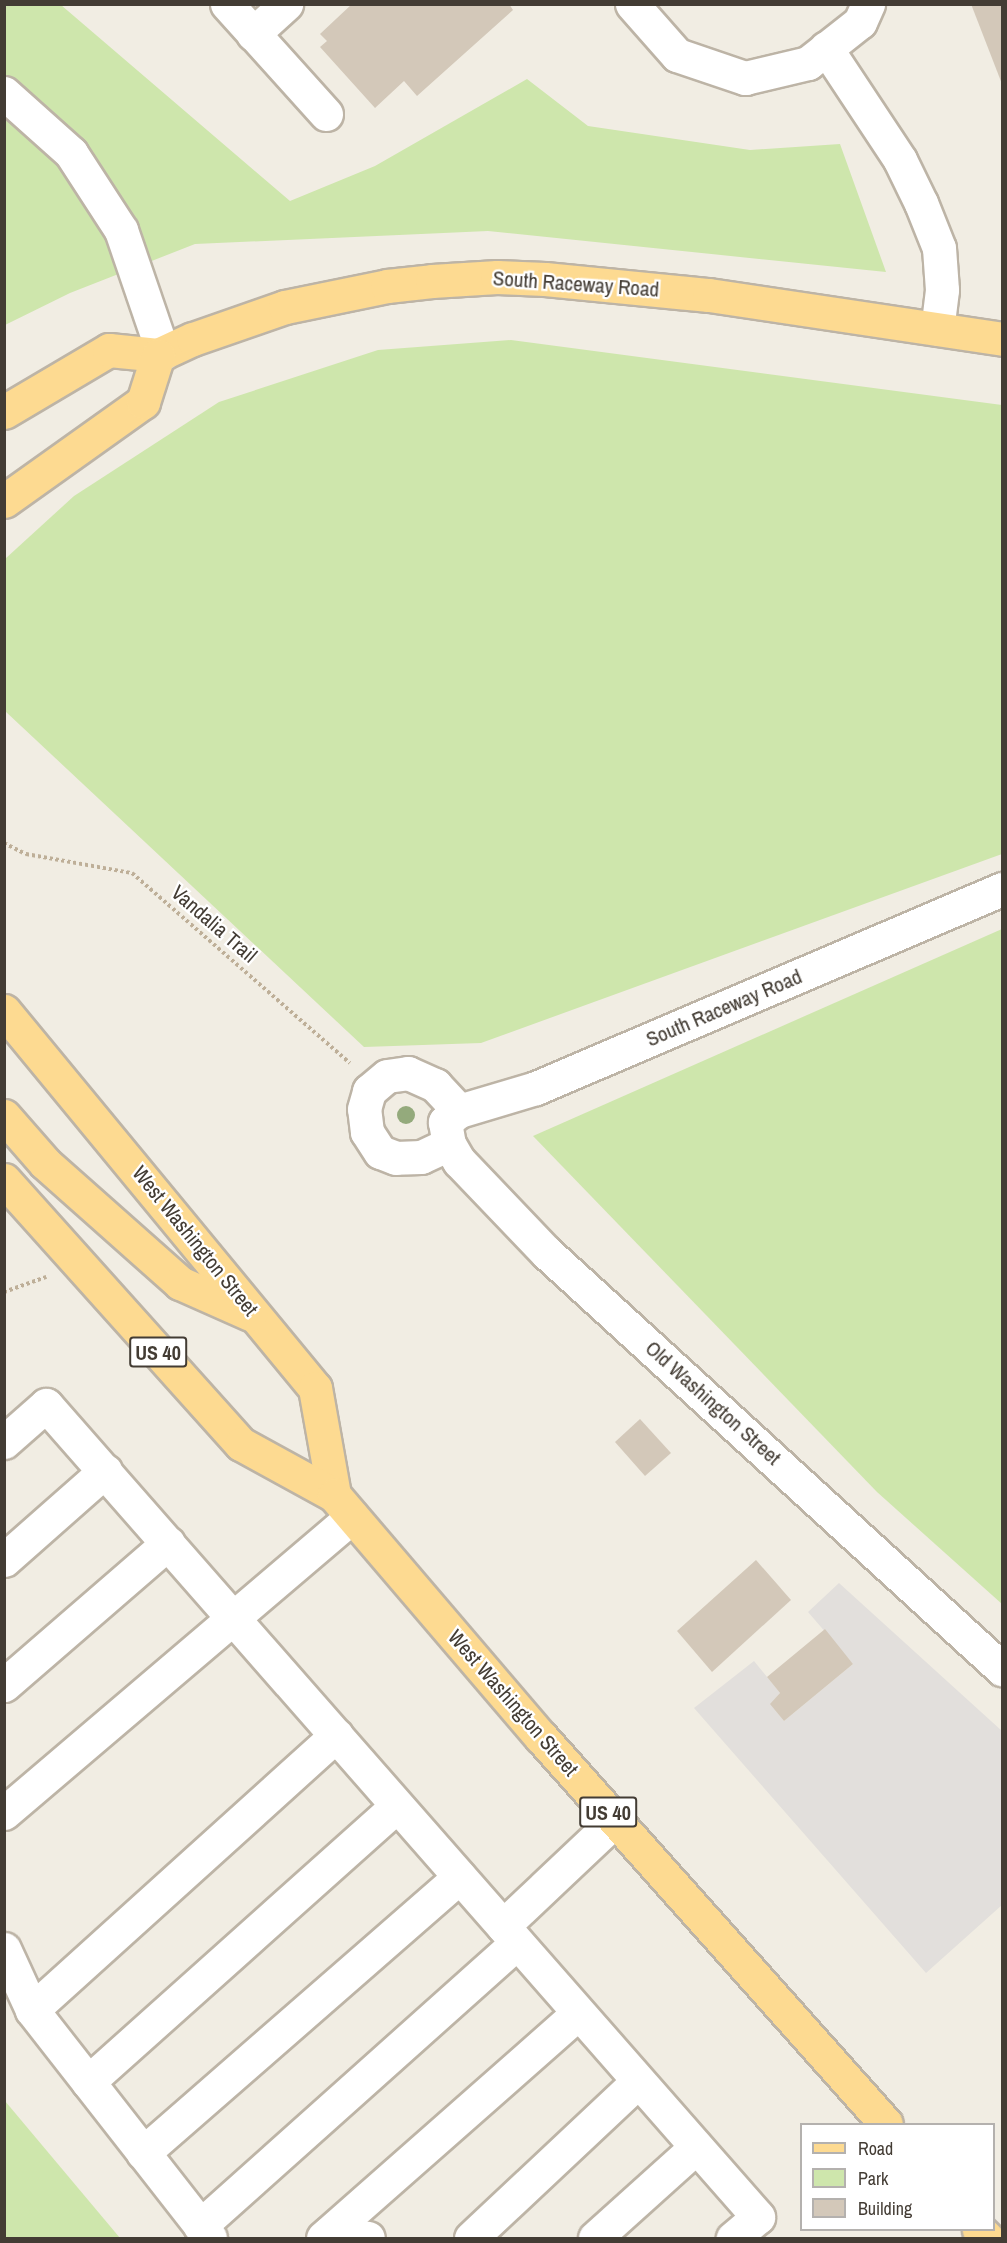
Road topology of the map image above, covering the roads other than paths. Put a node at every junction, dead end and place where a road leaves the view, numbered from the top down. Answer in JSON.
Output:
{"nodes":[{"id":1,"x":227,"y":4,"type":"edge"},
{"id":2,"x":286,"y":4,"type":"edge"},
{"id":3,"x":632,"y":4,"type":"edge"},
{"id":4,"x":868,"y":4,"type":"edge"},
{"id":5,"x":253,"y":34,"type":"junction"},
{"id":6,"x":826,"y":48,"type":"junction"},
{"id":7,"x":4,"y":93,"type":"edge"},
{"id":8,"x":326,"y":114,"type":"dead end"},
{"id":9,"x":937,"y":329,"type":"junction"},
{"id":10,"x":1002,"y":339,"type":"edge"},
{"id":11,"x":161,"y":354,"type":"junction"},
{"id":12,"x":4,"y":412,"type":"edge"},
{"id":13,"x":4,"y":501,"type":"edge"},
{"id":14,"x":1002,"y":889,"type":"edge"},
{"id":15,"x":4,"y":1011,"type":"edge"},
{"id":16,"x":4,"y":1116,"type":"edge"},
{"id":17,"x":451,"y":1126,"type":"junction"},
{"id":18,"x":4,"y":1180,"type":"edge"},
{"id":19,"x":255,"y":1316,"type":"junction"},
{"id":20,"x":4,"y":1442,"type":"edge"},
{"id":21,"x":105,"y":1471,"type":"junction"},
{"id":22,"x":343,"y":1506,"type":"junction"},
{"id":23,"x":168,"y":1543,"type":"junction"},
{"id":24,"x":4,"y":1560,"type":"edge"},
{"id":25,"x":233,"y":1618,"type":"junction"},
{"id":26,"x":1002,"y":1669,"type":"edge"},
{"id":27,"x":4,"y":1685,"type":"edge"},
{"id":28,"x":336,"y":1735,"type":"junction"},
{"id":29,"x":397,"y":1806,"type":"junction"},
{"id":30,"x":4,"y":1813,"type":"edge"},
{"id":31,"x":615,"y":1820,"type":"junction"},
{"id":32,"x":459,"y":1877,"type":"junction"},
{"id":33,"x":510,"y":1935,"type":"junction"},
{"id":34,"x":4,"y":1949,"type":"edge"},
{"id":35,"x":32,"y":2010,"type":"junction"},
{"id":36,"x":578,"y":2013,"type":"junction"},
{"id":37,"x":638,"y":2081,"type":"junction"},
{"id":38,"x":88,"y":2082,"type":"junction"},
{"id":39,"x":885,"y":2123,"type":"edge"},
{"id":40,"x":696,"y":2146,"type":"junction"},
{"id":41,"x":143,"y":2153,"type":"junction"},
{"id":42,"x":205,"y":2232,"type":"edge"},
{"id":43,"x":326,"y":2236,"type":"edge"},
{"id":44,"x":368,"y":2238,"type":"edge"},
{"id":45,"x":471,"y":2238,"type":"edge"},
{"id":46,"x":595,"y":2238,"type":"edge"},
{"id":47,"x":734,"y":2238,"type":"edge"}],
"edges":[{"from":1,"to":5,"type":"street"},
{"from":2,"to":5,"type":"street"},
{"from":3,"to":6,"type":"street"},
{"from":4,"to":6,"type":"street"},
{"from":5,"to":8,"type":"street"},
{"from":6,"to":9,"type":"street"},
{"from":7,"to":11,"type":"street"},
{"from":9,"to":10,"type":"main road","name":"South Raceway Road"},
{"from":9,"to":11,"type":"main road","name":"South Raceway Road"},
{"from":11,"to":12,"type":"main road"},
{"from":11,"to":13,"type":"main road"},
{"from":14,"to":17,"type":"street","name":"South Raceway Road"},
{"from":15,"to":19,"type":"main road","name":"West Washington Street"},
{"from":16,"to":19,"type":"main road"},
{"from":17,"to":17,"type":"street"},
{"from":17,"to":26,"type":"street","name":"Old Washington Street"},
{"from":18,"to":22,"type":"main road","name":"West Washington Street","number":"US 40"},
{"from":19,"to":22,"type":"main road","name":"West Washington Street"},
{"from":20,"to":21,"type":"street"},
{"from":21,"to":23,"type":"street"},
{"from":21,"to":24,"type":"street"},
{"from":22,"to":25,"type":"street"},
{"from":22,"to":31,"type":"main road","name":"West Washington Street","number":"US 40"},
{"from":23,"to":25,"type":"street"},
{"from":23,"to":27,"type":"street"},
{"from":25,"to":28,"type":"street"},
{"from":25,"to":30,"type":"street"},
{"from":28,"to":29,"type":"street"},
{"from":28,"to":35,"type":"street"},
{"from":29,"to":32,"type":"street"},
{"from":29,"to":38,"type":"street"},
{"from":31,"to":33,"type":"street"},
{"from":31,"to":39,"type":"main road","name":"West Washington Street","number":"US 40"},
{"from":32,"to":33,"type":"street"},
{"from":32,"to":41,"type":"street"},
{"from":33,"to":36,"type":"street"},
{"from":33,"to":42,"type":"street"},
{"from":34,"to":35,"type":"street"},
{"from":35,"to":38,"type":"street"},
{"from":36,"to":37,"type":"street"},
{"from":36,"to":43,"type":"street"},
{"from":37,"to":40,"type":"street"},
{"from":37,"to":45,"type":"street"},
{"from":38,"to":41,"type":"street"},
{"from":40,"to":46,"type":"street"},
{"from":40,"to":47,"type":"street"},
{"from":41,"to":42,"type":"street"},
{"from":43,"to":44,"type":"street"}]}
